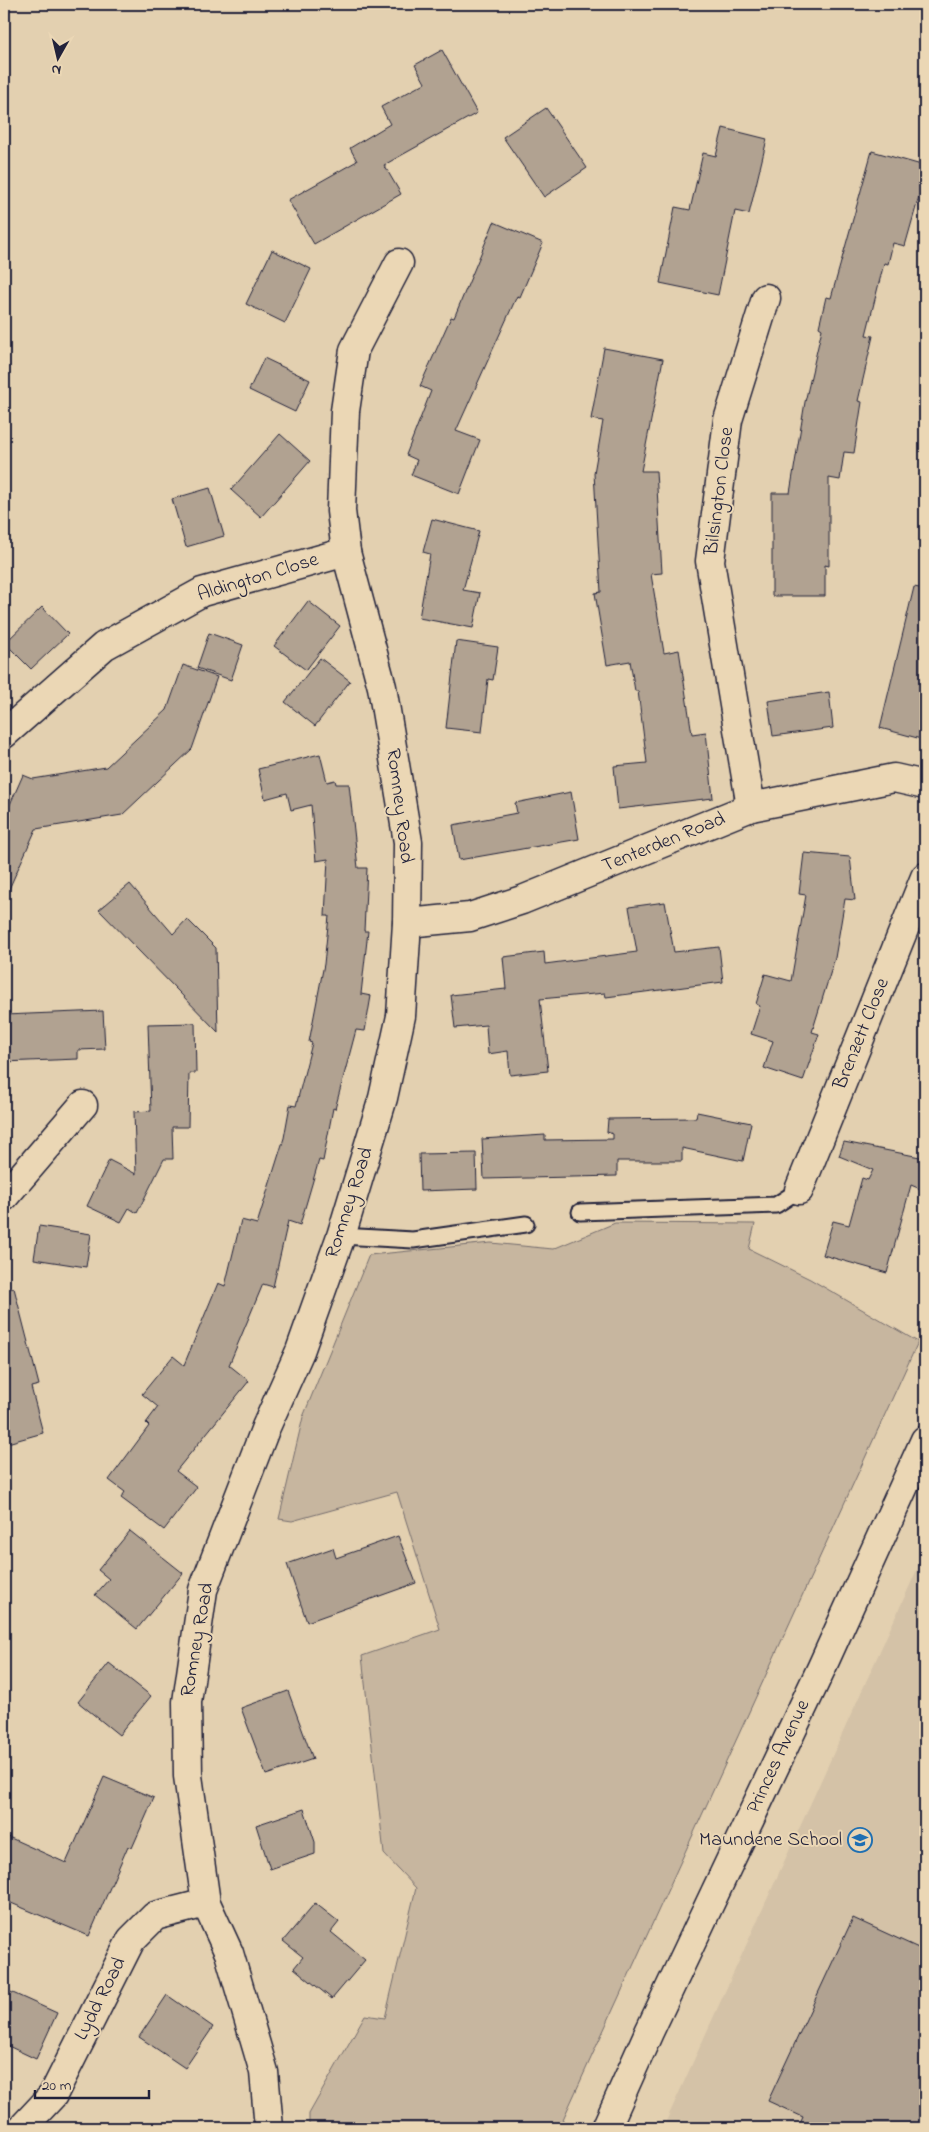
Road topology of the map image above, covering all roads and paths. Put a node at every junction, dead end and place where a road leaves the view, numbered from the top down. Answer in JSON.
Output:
{"nodes":[{"id":1,"x":399,"y":263,"type":"dead end"},
{"id":2,"x":766,"y":298,"type":"dead end"},
{"id":3,"x":346,"y":552,"type":"junction"},
{"id":4,"x":4,"y":734,"type":"edge"},
{"id":5,"x":925,"y":785,"type":"edge"},
{"id":6,"x":751,"y":807,"type":"junction"},
{"id":7,"x":925,"y":877,"type":"edge"},
{"id":8,"x":407,"y":923,"type":"junction"},
{"id":9,"x":84,"y":1105,"type":"dead end"},
{"id":10,"x":800,"y":1190,"type":"joint"},
{"id":11,"x":4,"y":1197,"type":"edge"},
{"id":12,"x":580,"y":1212,"type":"dead end"},
{"id":13,"x":526,"y":1224,"type":"dead end"},
{"id":14,"x":341,"y":1236,"type":"junction"},
{"id":15,"x":925,"y":1440,"type":"edge"},
{"id":16,"x":206,"y":1903,"type":"junction"},
{"id":17,"x":22,"y":2128,"type":"edge"},
{"id":18,"x":270,"y":2128,"type":"edge"},
{"id":19,"x":606,"y":2128,"type":"edge"}],
"edges":[{"from":1,"to":3,"type":"street","name":"Romney Road"},
{"from":2,"to":6,"type":"street","name":"Bilsington Close"},
{"from":3,"to":4,"type":"street","name":"Aldington Close"},
{"from":3,"to":8,"type":"street","name":"Romney Road"},
{"from":5,"to":6,"type":"street","name":"Tenterden Road"},
{"from":6,"to":8,"type":"street","name":"Tenterden Road"},
{"from":7,"to":10,"type":"street","name":"Brenzett Close"},
{"from":8,"to":14,"type":"street","name":"Romney Road"},
{"from":9,"to":11,"type":"street"},
{"from":10,"to":12,"type":"lane"},
{"from":13,"to":14,"type":"lane"},
{"from":14,"to":16,"type":"street","name":"Romney Road"},
{"from":15,"to":19,"type":"street","name":"Princes Avenue"},
{"from":16,"to":17,"type":"street","name":"Lydd Road"},
{"from":16,"to":18,"type":"street","name":"Romney Road"}]}
